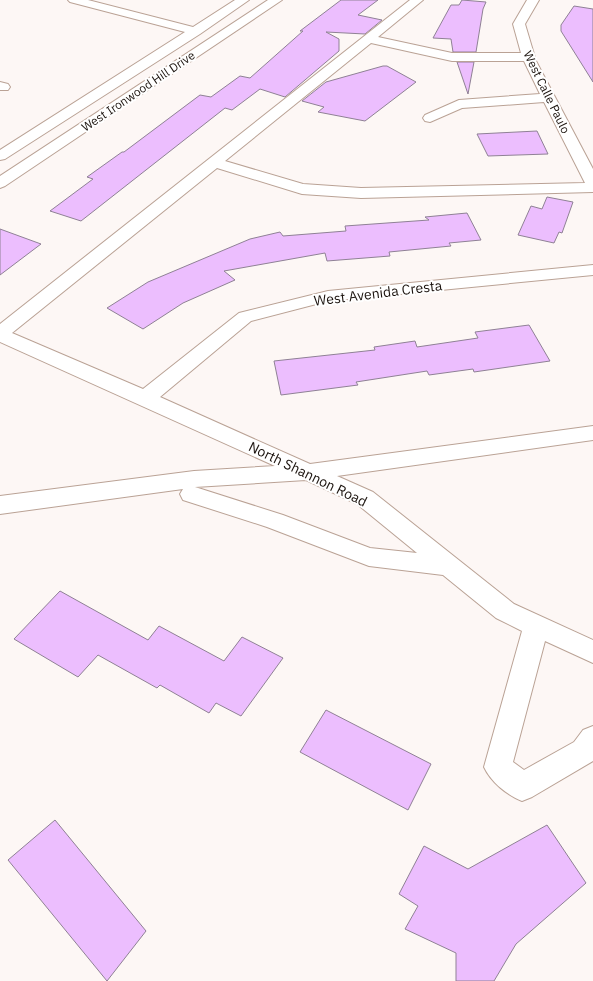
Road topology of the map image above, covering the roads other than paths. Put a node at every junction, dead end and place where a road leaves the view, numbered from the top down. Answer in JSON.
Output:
{"nodes":[{"id":1,"x":74,"y":0,"type":"edge"},
{"id":2,"x":243,"y":0,"type":"edge"},
{"id":3,"x":276,"y":0,"type":"edge"},
{"id":4,"x":417,"y":0,"type":"edge"},
{"id":5,"x":532,"y":0,"type":"edge"},
{"id":6,"x":196,"y":31,"type":"junction"},
{"id":7,"x":369,"y":39,"type":"junction"},
{"id":8,"x":528,"y":57,"type":"junction"},
{"id":9,"x":548,"y":98,"type":"junction"},
{"id":10,"x":430,"y":118,"type":"dead end"},
{"id":11,"x":7,"y":145,"type":"edge"},
{"id":12,"x":0,"y":156,"type":"edge"},
{"id":13,"x":214,"y":162,"type":"junction"},
{"id":14,"x":0,"y":183,"type":"edge"},
{"id":15,"x":593,"y":184,"type":"edge"},
{"id":16,"x":593,"y":187,"type":"edge"},
{"id":17,"x":593,"y":270,"type":"edge"},
{"id":18,"x":0,"y":334,"type":"edge"},
{"id":19,"x":145,"y":398,"type":"junction"},
{"id":20,"x":593,"y":433,"type":"edge"},
{"id":21,"x":308,"y":472,"type":"junction"},
{"id":22,"x":191,"y":494,"type":"dead end"},
{"id":23,"x":0,"y":505,"type":"edge"},
{"id":24,"x":450,"y":566,"type":"junction"},
{"id":25,"x":536,"y":626,"type":"junction"},
{"id":26,"x":593,"y":652,"type":"edge"},
{"id":27,"x":593,"y":739,"type":"edge"}],
"edges":[{"from":1,"to":6,"type":"street"},
{"from":2,"to":6,"type":"street","name":"West Ironwood Hill Drive"},
{"from":3,"to":14,"type":"street","name":"West Ironwood Hill Drive"},
{"from":4,"to":7,"type":"street"},
{"from":5,"to":8,"type":"street","name":"West Calle Paulo"},
{"from":6,"to":11,"type":"street","name":"West Ironwood Hill Drive"},
{"from":7,"to":8,"type":"street"},
{"from":7,"to":13,"type":"street"},
{"from":8,"to":9,"type":"street","name":"West Calle Paulo"},
{"from":9,"to":10,"type":"street"},
{"from":9,"to":15,"type":"street","name":"West Calle Paulo"},
{"from":11,"to":12,"type":"street","name":"West Ironwood Hill Drive"},
{"from":13,"to":16,"type":"street"},
{"from":13,"to":18,"type":"street"},
{"from":17,"to":19,"type":"street","name":"West Avenida Cresta"},
{"from":18,"to":19,"type":"street","name":"North Shannon Road"},
{"from":19,"to":21,"type":"street","name":"North Shannon Road"},
{"from":20,"to":21,"type":"street"},
{"from":21,"to":23,"type":"street"},
{"from":21,"to":24,"type":"street","name":"North Shannon Road"},
{"from":22,"to":24,"type":"street"},
{"from":24,"to":25,"type":"street","name":"North Shannon Road"},
{"from":25,"to":26,"type":"street","name":"North Shannon Road"},
{"from":25,"to":27,"type":"street"}]}
